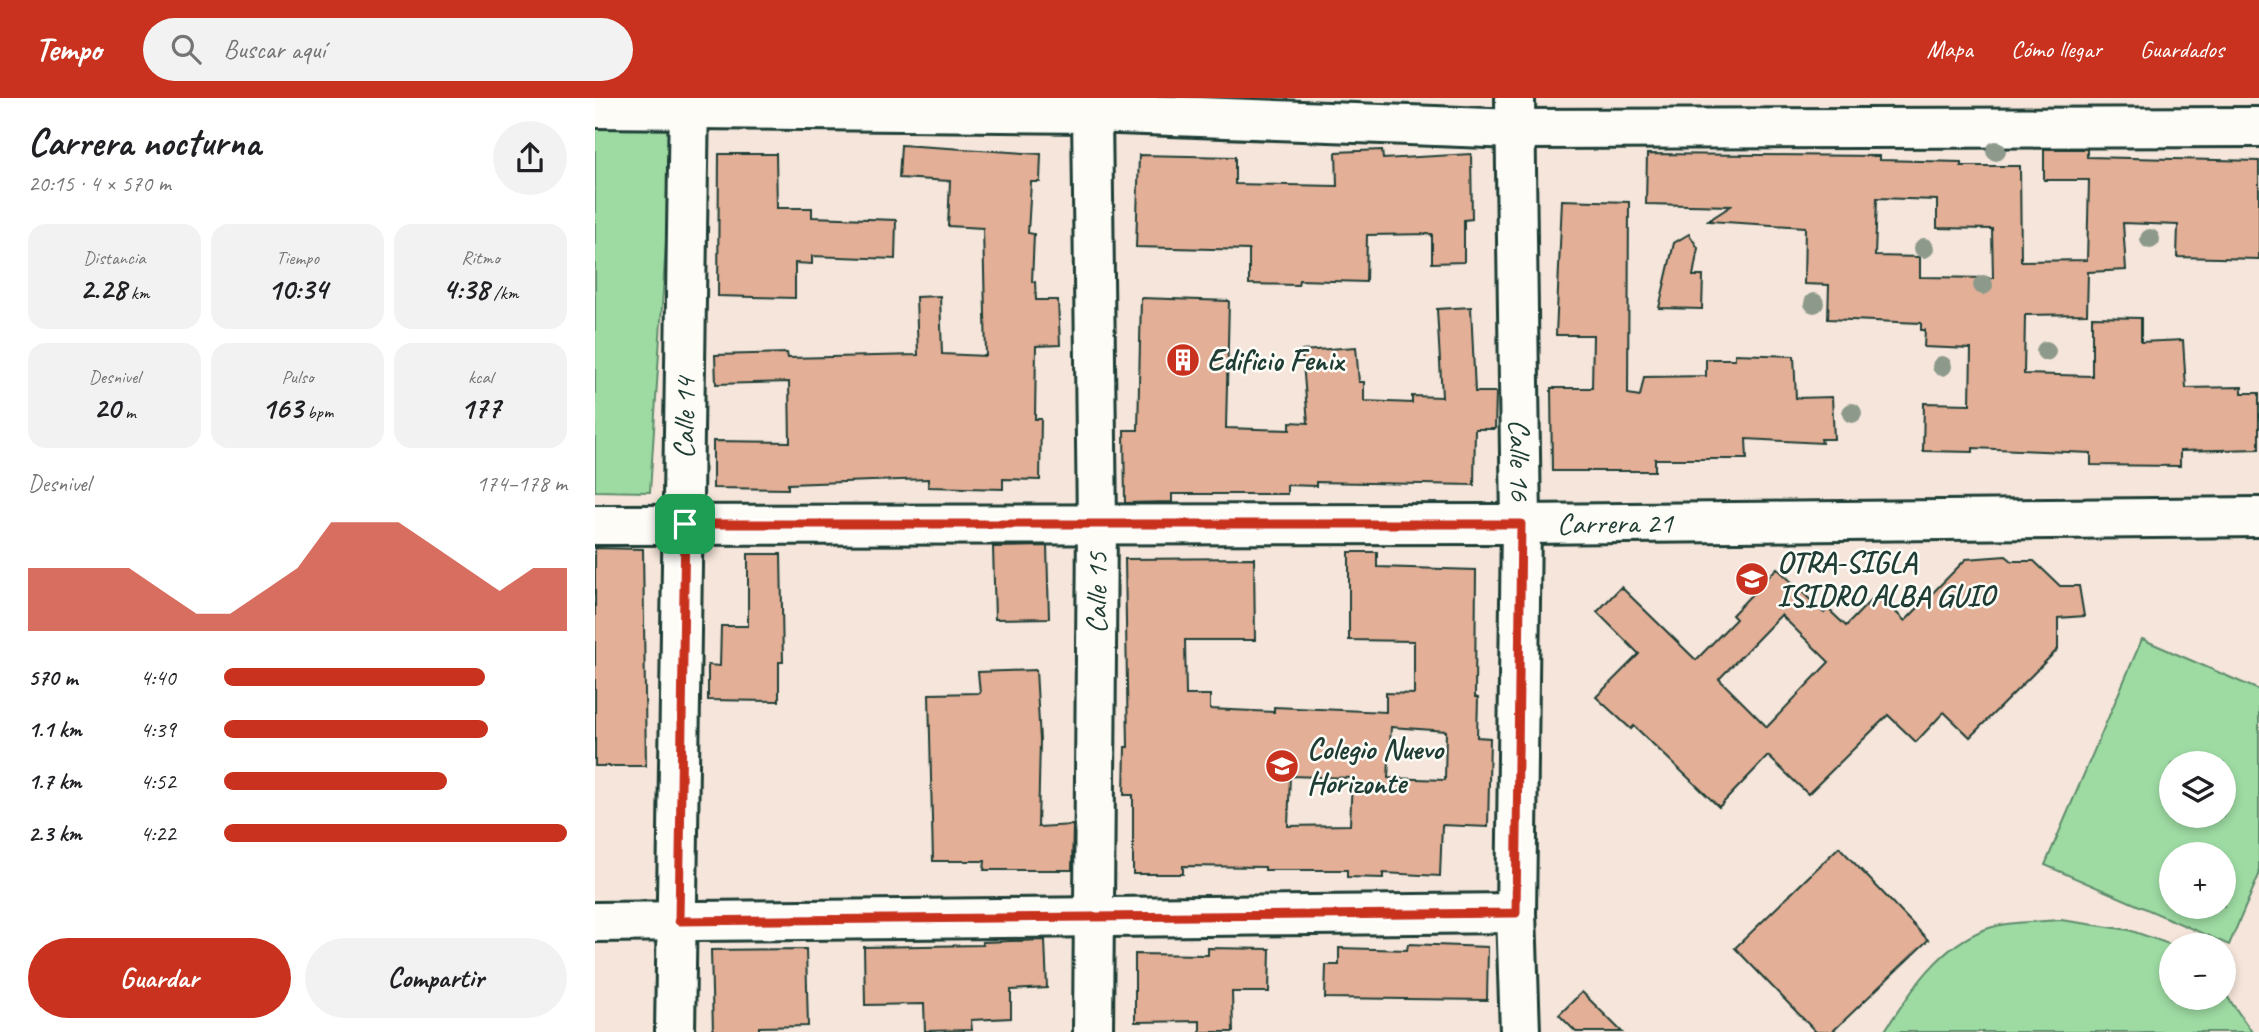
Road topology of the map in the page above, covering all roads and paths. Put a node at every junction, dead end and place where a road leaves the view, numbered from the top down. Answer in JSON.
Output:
{"nodes":[{"id":1,"x":1092,"y":103,"type":"edge"},
{"id":2,"x":689,"y":104,"type":"edge"},
{"id":3,"x":595,"y":108,"type":"edge"},
{"id":4,"x":2149,"y":112,"type":"edge"},
{"id":5,"x":1515,"y":113,"type":"edge"},
{"id":6,"x":2259,"y":127,"type":"edge"},
{"id":7,"x":2259,"y":517,"type":"edge"},
{"id":8,"x":685,"y":524,"type":"junction"},
{"id":9,"x":1097,"y":524,"type":"junction"},
{"id":10,"x":1521,"y":524,"type":"junction"},
{"id":11,"x":595,"y":525,"type":"edge"},
{"id":12,"x":1516,"y":913,"type":"junction"},
{"id":13,"x":1092,"y":917,"type":"junction"},
{"id":14,"x":679,"y":921,"type":"junction"},
{"id":15,"x":595,"y":922,"type":"edge"},
{"id":16,"x":675,"y":1032,"type":"edge"},
{"id":17,"x":1093,"y":1032,"type":"edge"},
{"id":18,"x":1520,"y":1032,"type":"edge"}],
"edges":[{"from":1,"to":2,"type":"street"},
{"from":1,"to":5,"type":"street"},
{"from":1,"to":9,"type":"street","name":"Calle 15"},
{"from":2,"to":3,"type":"street"},
{"from":2,"to":8,"type":"street","name":"Calle 14"},
{"from":4,"to":5,"type":"street"},
{"from":4,"to":6,"type":"street"},
{"from":5,"to":10,"type":"street","name":"Calle 16"},
{"from":7,"to":10,"type":"street","name":"Carrera 21"},
{"from":8,"to":9,"type":"street","name":"Carrera 21"},
{"from":8,"to":11,"type":"street","name":"Carrera 21"},
{"from":8,"to":14,"type":"street","name":"Calle 14"},
{"from":9,"to":10,"type":"street","name":"Carrera 21"},
{"from":9,"to":13,"type":"street","name":"Calle 15"},
{"from":10,"to":12,"type":"street","name":"Calle 16"},
{"from":12,"to":13,"type":"street"},
{"from":12,"to":18,"type":"street","name":"Calle 16"},
{"from":13,"to":14,"type":"street"},
{"from":13,"to":17,"type":"street","name":"Calle 15"},
{"from":14,"to":15,"type":"street"},
{"from":14,"to":16,"type":"street","name":"Calle 14"}]}
